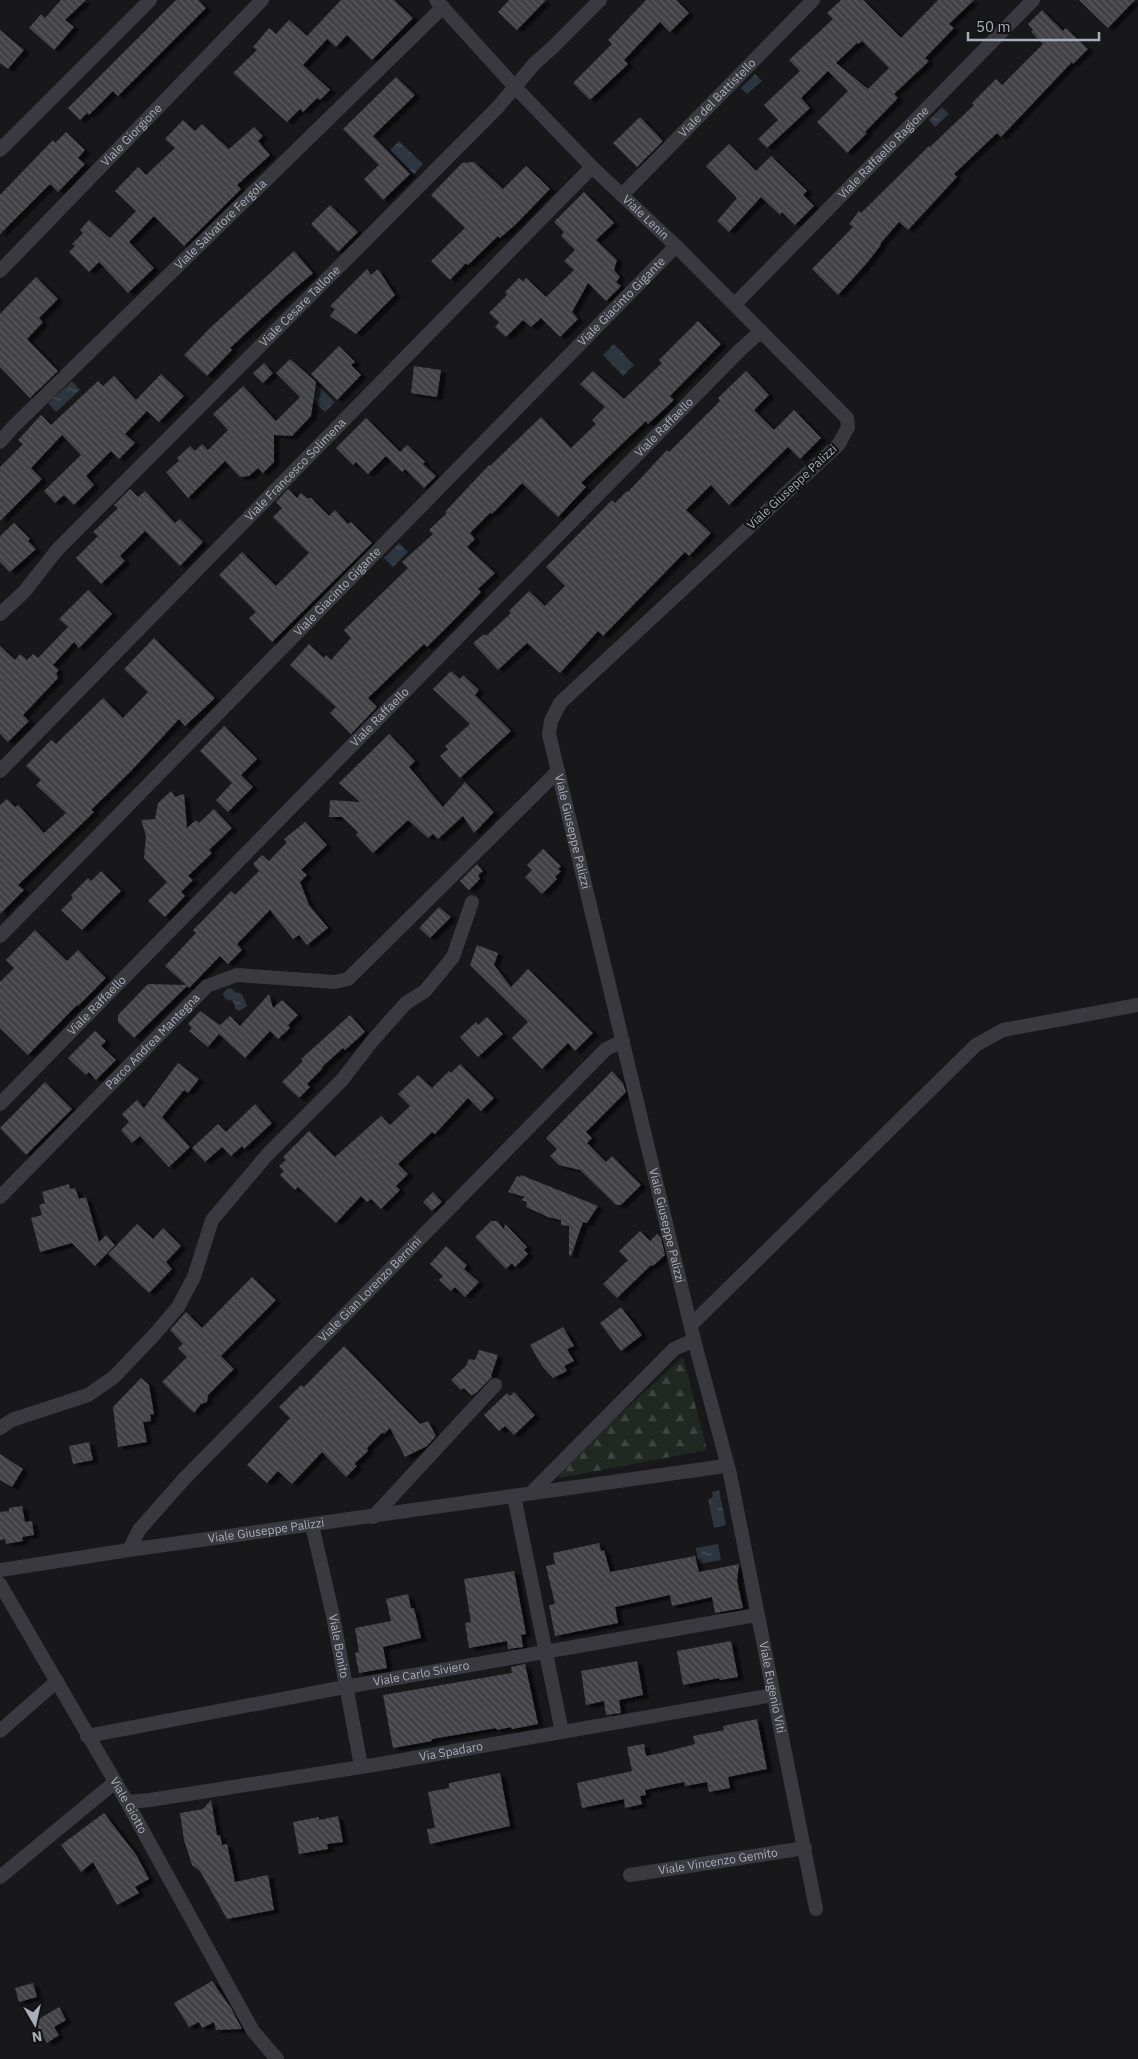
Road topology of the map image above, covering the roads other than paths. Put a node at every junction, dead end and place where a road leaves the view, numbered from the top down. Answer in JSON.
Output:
{"nodes":[{"id":1,"x":150,"y":0,"type":"edge"},
{"id":2,"x":262,"y":0,"type":"edge"},
{"id":3,"x":600,"y":0,"type":"edge"},
{"id":4,"x":813,"y":0,"type":"edge"},
{"id":5,"x":1033,"y":0,"type":"edge"},
{"id":6,"x":440,"y":4,"type":"edge"},
{"id":7,"x":515,"y":87,"type":"junction"},
{"id":8,"x":0,"y":150,"type":"edge"},
{"id":9,"x":592,"y":167,"type":"junction"},
{"id":10,"x":622,"y":195,"type":"junction"},
{"id":11,"x":676,"y":246,"type":"junction"},
{"id":12,"x":0,"y":271,"type":"edge"},
{"id":13,"x":735,"y":304,"type":"junction"},
{"id":14,"x":761,"y":331,"type":"junction"},
{"id":15,"x":844,"y":436,"type":"joint"},
{"id":16,"x":0,"y":442,"type":"edge"},
{"id":17,"x":0,"y":614,"type":"edge"},
{"id":18,"x":558,"y":770,"type":"junction"},
{"id":19,"x":0,"y":771,"type":"edge"},
{"id":20,"x":472,"y":902,"type":"dead end"},
{"id":21,"x":0,"y":936,"type":"edge"},
{"id":22,"x":1138,"y":1006,"type":"edge"},
{"id":23,"x":623,"y":1042,"type":"junction"},
{"id":24,"x":0,"y":1104,"type":"edge"},
{"id":25,"x":0,"y":1197,"type":"edge"},
{"id":26,"x":691,"y":1325,"type":"junction"},
{"id":27,"x":694,"y":1340,"type":"junction"},
{"id":28,"x":495,"y":1385,"type":"dead end"},
{"id":29,"x":0,"y":1428,"type":"edge"},
{"id":30,"x":727,"y":1464,"type":"junction"},
{"id":31,"x":531,"y":1493,"type":"junction"},
{"id":32,"x":514,"y":1496,"type":"junction"},
{"id":33,"x":373,"y":1517,"type":"junction"},
{"id":34,"x":312,"y":1526,"type":"junction"},
{"id":35,"x":129,"y":1550,"type":"junction"},
{"id":36,"x":0,"y":1570,"type":"edge"},
{"id":37,"x":0,"y":1584,"type":"edge"},
{"id":38,"x":756,"y":1615,"type":"junction"},
{"id":39,"x":546,"y":1652,"type":"junction"},
{"id":40,"x":57,"y":1681,"type":"junction"},
{"id":41,"x":345,"y":1687,"type":"junction"},
{"id":42,"x":773,"y":1695,"type":"junction"},
{"id":43,"x":0,"y":1731,"type":"edge"},
{"id":44,"x":562,"y":1732,"type":"junction"},
{"id":45,"x":87,"y":1736,"type":"junction"},
{"id":46,"x":361,"y":1766,"type":"junction"},
{"id":47,"x":114,"y":1782,"type":"junction"},
{"id":48,"x":127,"y":1802,"type":"junction"},
{"id":49,"x":805,"y":1848,"type":"junction"},
{"id":50,"x":630,"y":1875,"type":"dead end"},
{"id":51,"x":0,"y":1877,"type":"edge"},
{"id":52,"x":816,"y":1909,"type":"dead end"},
{"id":53,"x":277,"y":2059,"type":"edge"}],
"edges":[{"from":1,"to":8,"type":"street"},
{"from":2,"to":12,"type":"street","name":"Viale Giorgione"},
{"from":3,"to":7,"type":"street","name":"Viale Cesare Tallone"},
{"from":4,"to":10,"type":"street","name":"Viale del Battistello"},
{"from":5,"to":13,"type":"street","name":"Viale Raffaello Ragione"},
{"from":6,"to":7,"type":"street","name":"Viale Lenin"},
{"from":6,"to":16,"type":"street","name":"Viale Salvatore Fergola"},
{"from":7,"to":9,"type":"street","name":"Viale Lenin"},
{"from":7,"to":17,"type":"street","name":"Viale Cesare Tallone"},
{"from":9,"to":10,"type":"street","name":"Viale Lenin"},
{"from":9,"to":19,"type":"street","name":"Viale Francesco Solimena"},
{"from":10,"to":11,"type":"street","name":"Viale Lenin"},
{"from":11,"to":13,"type":"street","name":"Viale Lenin"},
{"from":11,"to":21,"type":"street","name":"Viale Giacinto Gigante"},
{"from":13,"to":14,"type":"street","name":"Viale Lenin"},
{"from":14,"to":15,"type":"street","name":"Viale Lenin"},
{"from":14,"to":24,"type":"street","name":"Viale Raffaello"},
{"from":15,"to":18,"type":"street","name":"Viale Giuseppe Palizzi"},
{"from":18,"to":23,"type":"street","name":"Viale Giuseppe Palizzi"},
{"from":18,"to":25,"type":"street","name":"Parco Andrea Mantegna"},
{"from":20,"to":29,"type":"street"},
{"from":22,"to":26,"type":"street"},
{"from":23,"to":26,"type":"street","name":"Viale Giuseppe Palizzi"},
{"from":23,"to":35,"type":"street","name":"Viale Gian Lorenzo Bernini"},
{"from":26,"to":27,"type":"street","name":"Viale Giuseppe Palizzi"},
{"from":27,"to":30,"type":"street","name":"Viale Giuseppe Palizzi"},
{"from":27,"to":31,"type":"street"},
{"from":28,"to":33,"type":"street"},
{"from":30,"to":31,"type":"street","name":"Viale Giuseppe Palizzi"},
{"from":30,"to":38,"type":"street","name":"Viale Eugenio Viti"},
{"from":31,"to":32,"type":"street","name":"Viale Giuseppe Palizzi"},
{"from":32,"to":33,"type":"street","name":"Viale Giuseppe Palizzi"},
{"from":32,"to":39,"type":"street"},
{"from":33,"to":34,"type":"street","name":"Viale Giuseppe Palizzi"},
{"from":34,"to":35,"type":"street","name":"Viale Giuseppe Palizzi"},
{"from":34,"to":41,"type":"street","name":"Viale Bonito"},
{"from":35,"to":36,"type":"street","name":"Viale Giuseppe Palizzi"},
{"from":37,"to":40,"type":"street","name":"Viale Giotto"},
{"from":38,"to":39,"type":"street","name":"Viale Carlo Siviero"},
{"from":38,"to":42,"type":"street","name":"Viale Eugenio Viti"},
{"from":39,"to":41,"type":"street","name":"Viale Carlo Siviero"},
{"from":39,"to":44,"type":"street"},
{"from":40,"to":43,"type":"street"},
{"from":40,"to":45,"type":"street","name":"Viale Giotto"},
{"from":41,"to":45,"type":"street","name":"Viale Carlo Siviero"},
{"from":41,"to":46,"type":"street","name":"Viale Bonito"},
{"from":42,"to":44,"type":"street","name":"Via Spadaro"},
{"from":42,"to":49,"type":"street","name":"Viale Eugenio Viti"},
{"from":44,"to":46,"type":"street","name":"Via Spadaro"},
{"from":45,"to":47,"type":"street","name":"Viale Giotto"},
{"from":46,"to":48,"type":"street","name":"Via Spadaro"},
{"from":47,"to":48,"type":"street","name":"Viale Giotto"},
{"from":47,"to":51,"type":"street"},
{"from":48,"to":53,"type":"street","name":"Viale Giotto"},
{"from":49,"to":50,"type":"street","name":"Viale Vincenzo Gemito"},
{"from":49,"to":52,"type":"street","name":"Viale Eugenio Viti"}]}
